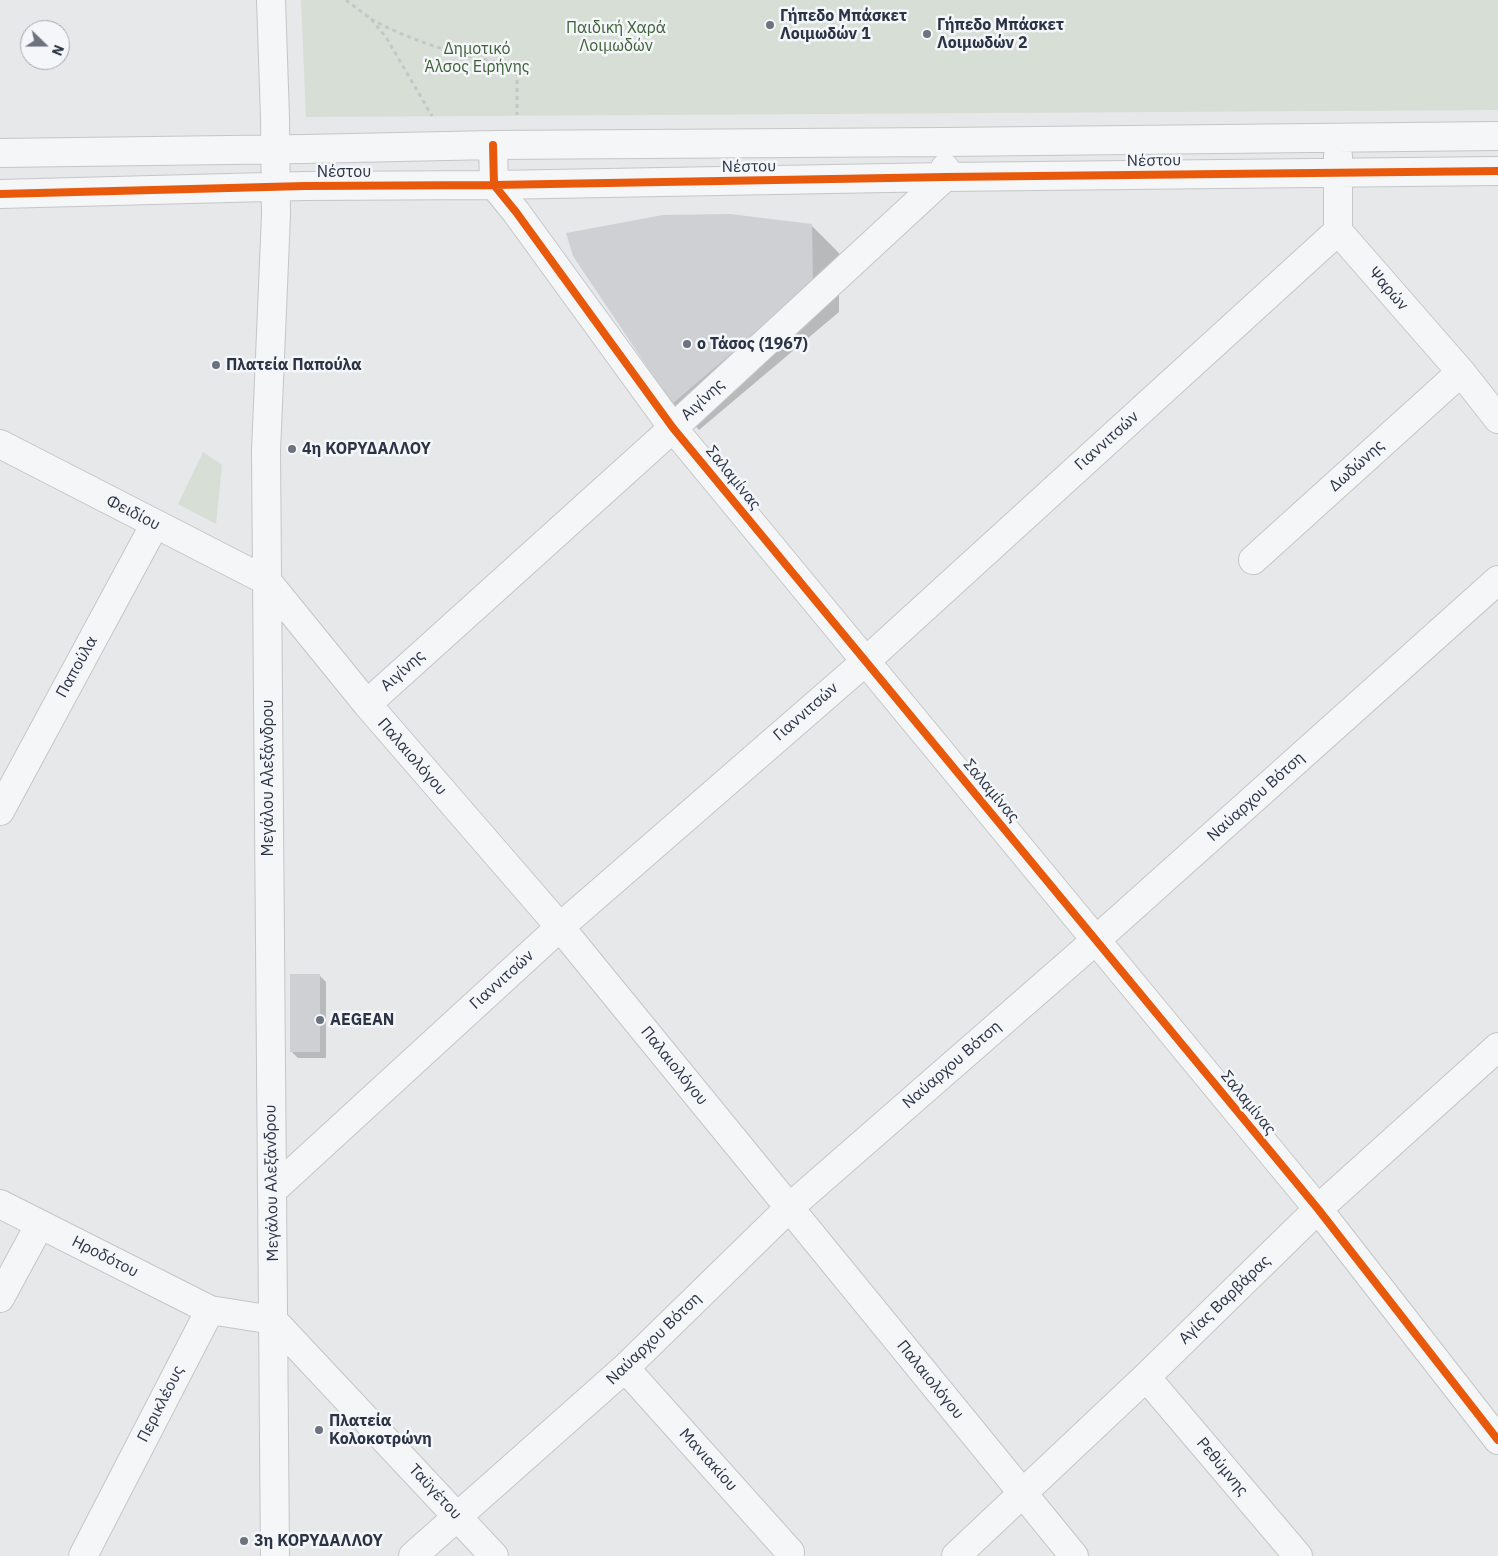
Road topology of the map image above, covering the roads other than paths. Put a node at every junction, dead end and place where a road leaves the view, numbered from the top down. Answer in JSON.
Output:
{"nodes":[{"id":1,"x":271,"y":0,"type":"edge"},
{"id":2,"x":1498,"y":136,"type":"edge"},
{"id":3,"x":1338,"y":137,"type":"junction"},
{"id":4,"x":944,"y":142,"type":"junction"},
{"id":5,"x":505,"y":145,"type":"junction"},
{"id":6,"x":275,"y":150,"type":"junction"},
{"id":7,"x":0,"y":153,"type":"edge"},
{"id":8,"x":1498,"y":171,"type":"edge"},
{"id":9,"x":1338,"y":173,"type":"junction"},
{"id":10,"x":945,"y":177,"type":"junction"},
{"id":11,"x":494,"y":185,"type":"junction"},
{"id":12,"x":275,"y":187,"type":"junction"},
{"id":13,"x":0,"y":194,"type":"edge"},
{"id":14,"x":1338,"y":231,"type":"junction"},
{"id":15,"x":1461,"y":372,"type":"junction"},
{"id":16,"x":1498,"y":418,"type":"edge"},
{"id":17,"x":673,"y":428,"type":"junction"},
{"id":18,"x":0,"y":444,"type":"edge"},
{"id":19,"x":155,"y":524,"type":"junction"},
{"id":20,"x":1253,"y":560,"type":"dead end"},
{"id":21,"x":1498,"y":580,"type":"edge"},
{"id":22,"x":267,"y":581,"type":"junction"},
{"id":23,"x":866,"y":661,"type":"junction"},
{"id":24,"x":367,"y":704,"type":"junction"},
{"id":25,"x":0,"y":811,"type":"edge"},
{"id":26,"x":560,"y":927,"type":"junction"},
{"id":27,"x":1096,"y":940,"type":"junction"},
{"id":28,"x":1498,"y":1048,"type":"edge"},
{"id":29,"x":272,"y":1191,"type":"junction"},
{"id":30,"x":0,"y":1204,"type":"edge"},
{"id":31,"x":790,"y":1207,"type":"junction"},
{"id":32,"x":1318,"y":1209,"type":"junction"},
{"id":33,"x":40,"y":1224,"type":"junction"},
{"id":34,"x":0,"y":1298,"type":"edge"},
{"id":35,"x":210,"y":1310,"type":"junction"},
{"id":36,"x":273,"y":1320,"type":"junction"},
{"id":37,"x":625,"y":1368,"type":"junction"},
{"id":38,"x":1146,"y":1377,"type":"junction"},
{"id":39,"x":1498,"y":1440,"type":"edge"},
{"id":40,"x":1022,"y":1493,"type":"junction"},
{"id":41,"x":458,"y":1517,"type":"junction"},
{"id":42,"x":790,"y":1552,"type":"dead end"},
{"id":43,"x":83,"y":1556,"type":"edge"},
{"id":44,"x":275,"y":1556,"type":"edge"},
{"id":45,"x":413,"y":1556,"type":"edge"},
{"id":46,"x":494,"y":1556,"type":"edge"},
{"id":47,"x":956,"y":1556,"type":"edge"},
{"id":48,"x":1074,"y":1556,"type":"edge"},
{"id":49,"x":1298,"y":1556,"type":"edge"}],
"edges":[{"from":1,"to":6,"type":"street","name":"Μεγάλου Αλεξάνδρου"},
{"from":2,"to":3,"type":"street","name":"Νέστου"},
{"from":3,"to":4,"type":"street","name":"Νέστου"},
{"from":3,"to":9,"type":"street"},
{"from":4,"to":5,"type":"street","name":"Νέστου"},
{"from":4,"to":10,"type":"street"},
{"from":5,"to":6,"type":"street","name":"Νέστου"},
{"from":5,"to":11,"type":"street"},
{"from":6,"to":7,"type":"street","name":"Νέστου"},
{"from":6,"to":12,"type":"street","name":"Μεγάλου Αλεξάνδρου"},
{"from":8,"to":9,"type":"street","name":"Νέστου"},
{"from":9,"to":10,"type":"street","name":"Νέστου"},
{"from":9,"to":14,"type":"street"},
{"from":10,"to":11,"type":"street","name":"Νέστου"},
{"from":10,"to":17,"type":"street","name":"Αιγίνης"},
{"from":11,"to":12,"type":"street","name":"Νέστου"},
{"from":11,"to":17,"type":"street","name":"Σαλαμίνας"},
{"from":12,"to":13,"type":"street","name":"Νέστου"},
{"from":12,"to":22,"type":"street","name":"Μεγάλου Αλεξάνδρου"},
{"from":14,"to":15,"type":"street","name":"Ψαρών"},
{"from":14,"to":23,"type":"street","name":"Γιαννιτσών"},
{"from":15,"to":16,"type":"street","name":"Ψαρών"},
{"from":15,"to":20,"type":"street","name":"Δωδώνης"},
{"from":17,"to":23,"type":"street","name":"Σαλαμίνας"},
{"from":17,"to":24,"type":"street","name":"Αιγίνης"},
{"from":18,"to":19,"type":"street","name":"Φειδίου"},
{"from":19,"to":22,"type":"street","name":"Φειδίου"},
{"from":19,"to":25,"type":"street","name":"Παπούλα"},
{"from":21,"to":27,"type":"street","name":"Ναύαρχου Βότση"},
{"from":22,"to":24,"type":"street","name":"Παλαιολόγου"},
{"from":22,"to":29,"type":"street","name":"Μεγάλου Αλεξάνδρου"},
{"from":23,"to":26,"type":"street","name":"Γιαννιτσών"},
{"from":23,"to":27,"type":"street","name":"Σαλαμίνας"},
{"from":24,"to":26,"type":"street","name":"Παλαιολόγου"},
{"from":26,"to":29,"type":"street","name":"Γιαννιτσών"},
{"from":26,"to":31,"type":"street","name":"Παλαιολόγου"},
{"from":27,"to":31,"type":"street","name":"Ναύαρχου Βότση"},
{"from":27,"to":32,"type":"street","name":"Σαλαμίνας"},
{"from":28,"to":32,"type":"street","name":"Αγίας Βαρβάρας"},
{"from":29,"to":36,"type":"street","name":"Μεγάλου Αλεξάνδρου"},
{"from":30,"to":33,"type":"street","name":"Ηροδότου"},
{"from":31,"to":37,"type":"street","name":"Ναύαρχου Βότση"},
{"from":31,"to":40,"type":"street","name":"Παλαιολόγου"},
{"from":32,"to":38,"type":"street","name":"Αγίας Βαρβάρας"},
{"from":32,"to":39,"type":"street","name":"Σαλαμίνας"},
{"from":33,"to":34,"type":"street"},
{"from":33,"to":35,"type":"street","name":"Ηροδότου"},
{"from":35,"to":36,"type":"street"},
{"from":35,"to":43,"type":"street","name":"Περικλέους"},
{"from":36,"to":41,"type":"street","name":"Ταϋγέτου"},
{"from":36,"to":44,"type":"street","name":"Μεγάλου Αλεξάνδρου"},
{"from":37,"to":41,"type":"street","name":"Ναύαρχου Βότση"},
{"from":37,"to":42,"type":"street","name":"Μανιακίου"},
{"from":38,"to":40,"type":"street","name":"Αγίας Βαρβάρας"},
{"from":38,"to":49,"type":"street","name":"Ρεθύμνης"},
{"from":40,"to":47,"type":"street","name":"Αγίας Βαρβάρας"},
{"from":40,"to":48,"type":"street","name":"Παλαιολόγου"},
{"from":41,"to":45,"type":"street","name":"Ναύαρχου Βότση"},
{"from":41,"to":46,"type":"street","name":"Ταϋγέτου"}]}
